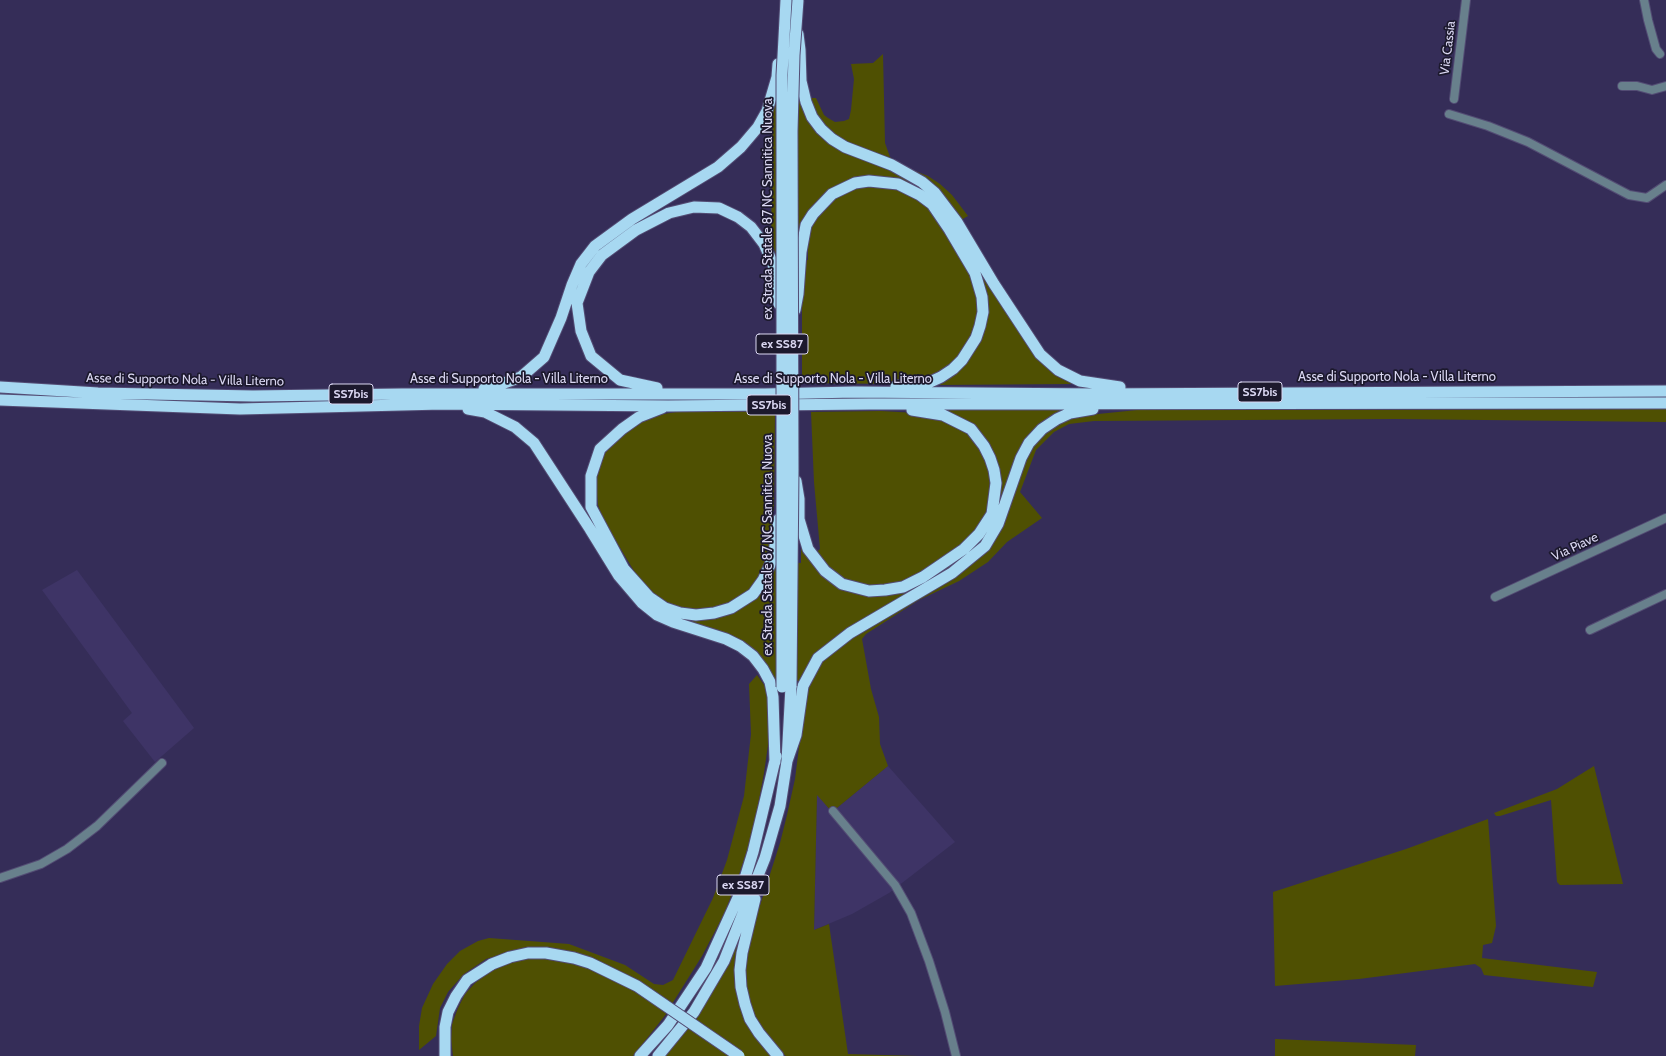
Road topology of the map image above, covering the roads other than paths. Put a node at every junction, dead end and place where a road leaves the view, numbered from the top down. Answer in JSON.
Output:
{"nodes":[{"id":1,"x":786,"y":0,"type":"edge"},
{"id":2,"x":798,"y":0,"type":"edge"},
{"id":3,"x":1466,"y":0,"type":"edge"},
{"id":4,"x":1644,"y":0,"type":"edge"},
{"id":5,"x":785,"y":18,"type":"junction"},
{"id":6,"x":796,"y":24,"type":"junction"},
{"id":7,"x":1660,"y":54,"type":"dead end"},
{"id":8,"x":1622,"y":86,"type":"dead end"},
{"id":9,"x":1666,"y":86,"type":"edge"},
{"id":10,"x":1454,"y":99,"type":"dead end"},
{"id":11,"x":1449,"y":114,"type":"dead end"},
{"id":12,"x":1666,"y":185,"type":"edge"},
{"id":13,"x":634,"y":224,"type":"junction"},
{"id":14,"x":953,"y":226,"type":"junction"},
{"id":15,"x":782,"y":316,"type":"junction"},
{"id":16,"x":792,"y":326,"type":"junction"},
{"id":17,"x":0,"y":387,"type":"edge"},
{"id":18,"x":1666,"y":391,"type":"edge"},
{"id":19,"x":854,"y":392,"type":"junction"},
{"id":20,"x":702,"y":393,"type":"junction"},
{"id":21,"x":1192,"y":393,"type":"junction"},
{"id":22,"x":402,"y":394,"type":"junction"},
{"id":23,"x":0,"y":400,"type":"edge"},
{"id":24,"x":442,"y":404,"type":"junction"},
{"id":25,"x":870,"y":404,"type":"junction"},
{"id":26,"x":1125,"y":404,"type":"junction"},
{"id":27,"x":1666,"y":404,"type":"edge"},
{"id":28,"x":668,"y":406,"type":"junction"},
{"id":29,"x":793,"y":469,"type":"junction"},
{"id":30,"x":782,"y":505,"type":"junction"},
{"id":31,"x":1666,"y":518,"type":"edge"},
{"id":32,"x":608,"y":551,"type":"junction"},
{"id":33,"x":1666,"y":594,"type":"edge"},
{"id":34,"x":1495,"y":597,"type":"dead end"},
{"id":35,"x":1590,"y":630,"type":"dead end"},
{"id":36,"x":786,"y":686,"type":"junction"},
{"id":37,"x":787,"y":761,"type":"junction"},
{"id":38,"x":775,"y":762,"type":"junction"},
{"id":39,"x":162,"y":763,"type":"dead end"},
{"id":40,"x":832,"y":811,"type":"dead end"},
{"id":41,"x":765,"y":858,"type":"junction"},
{"id":42,"x":0,"y":878,"type":"edge"},
{"id":43,"x":446,"y":1053,"type":"edge"},
{"id":44,"x":640,"y":1056,"type":"edge"},
{"id":45,"x":658,"y":1056,"type":"edge"},
{"id":46,"x":739,"y":1056,"type":"edge"},
{"id":47,"x":778,"y":1056,"type":"edge"},
{"id":48,"x":956,"y":1056,"type":"edge"}],
"edges":[{"from":1,"to":5,"type":"highway","name":"ex Strada Statale 87 NC Sannitica Nuova","number":"ex SS87","bridge":true},
{"from":2,"to":6,"type":"highway","name":"ex Strada Statale 87 NC Sannitica Nuova","number":"ex SS87","bridge":true},
{"from":3,"to":10,"type":"street","name":"Via Cassia"},
{"from":4,"to":7,"type":"street"},
{"from":5,"to":13,"type":"highway","bridge":true},
{"from":5,"to":15,"type":"highway","name":"ex Strada Statale 87 NC Sannitica Nuova","number":"ex SS87","bridge":true},
{"from":6,"to":14,"type":"highway","bridge":true},
{"from":6,"to":16,"type":"highway","name":"ex Strada Statale 87 NC Sannitica Nuova","number":"ex SS87","bridge":true},
{"from":8,"to":9,"type":"street"},
{"from":11,"to":12,"type":"street"},
{"from":13,"to":15,"type":"highway","bridge":true},
{"from":13,"to":20,"type":"highway"},
{"from":13,"to":22,"type":"highway"},
{"from":14,"to":16,"type":"highway","bridge":true},
{"from":14,"to":19,"type":"highway"},
{"from":14,"to":21,"type":"highway"},
{"from":15,"to":30,"type":"highway","name":"ex Strada Statale 87 NC Sannitica Nuova","number":"ex SS87","bridge":true},
{"from":16,"to":29,"type":"highway","name":"ex Strada Statale 87 NC Sannitica Nuova","number":"ex SS87","bridge":true},
{"from":17,"to":22,"type":"highway","name":"Asse di Supporto Nola - Villa Literno","number":"SS7bis"},
{"from":18,"to":21,"type":"highway","name":"Asse di Supporto Nola - Villa Literno","number":"SS7bis"},
{"from":19,"to":20,"type":"highway","name":"Asse di Supporto Nola - Villa Literno","number":"SS7bis"},
{"from":19,"to":21,"type":"highway","name":"Asse di Supporto Nola - Villa Literno","number":"SS7bis"},
{"from":20,"to":22,"type":"highway","name":"Asse di Supporto Nola - Villa Literno","number":"SS7bis"},
{"from":23,"to":24,"type":"highway","name":"Asse di Supporto Nola - Villa Literno","number":"SS7bis"},
{"from":24,"to":28,"type":"highway","name":"Asse di Supporto Nola - Villa Literno","number":"SS7bis"},
{"from":24,"to":32,"type":"highway"},
{"from":25,"to":26,"type":"highway","name":"Asse di Supporto Nola - Villa Literno","number":"SS7bis"},
{"from":25,"to":28,"type":"highway","name":"Asse di Supporto Nola - Villa Literno","number":"SS7bis"},
{"from":25,"to":29,"type":"highway","bridge":true},
{"from":26,"to":27,"type":"highway","name":"Asse di Supporto Nola - Villa Literno","number":"SS7bis"},
{"from":26,"to":37,"type":"highway"},
{"from":28,"to":32,"type":"highway"},
{"from":29,"to":36,"type":"highway","name":"ex Strada Statale 87 NC Sannitica Nuova","number":"ex SS87","bridge":true},
{"from":30,"to":32,"type":"highway","bridge":true},
{"from":30,"to":36,"type":"highway","name":"ex Strada Statale 87 NC Sannitica Nuova","number":"ex SS87","bridge":true},
{"from":31,"to":34,"type":"street","name":"Via Piave"},
{"from":32,"to":38,"type":"highway"},
{"from":33,"to":35,"type":"street"},
{"from":36,"to":37,"type":"highway","name":"ex Strada Statale 87 NC Sannitica Nuova","number":"ex SS87"},
{"from":36,"to":38,"type":"highway","name":"ex Strada Statale 87 NC Sannitica Nuova","number":"ex SS87"},
{"from":37,"to":41,"type":"highway","name":"ex Strada Statale 87 NC Sannitica Nuova","number":"ex SS87"},
{"from":38,"to":44,"type":"highway","name":"ex Strada Statale 87 NC Sannitica Nuova","number":"ex SS87"},
{"from":39,"to":42,"type":"street"},
{"from":40,"to":48,"type":"street"},
{"from":41,"to":45,"type":"highway","name":"ex Strada Statale 87 NC Sannitica Nuova","number":"ex SS87"},
{"from":41,"to":47,"type":"highway"},
{"from":43,"to":46,"type":"highway","bridge":true}]}
